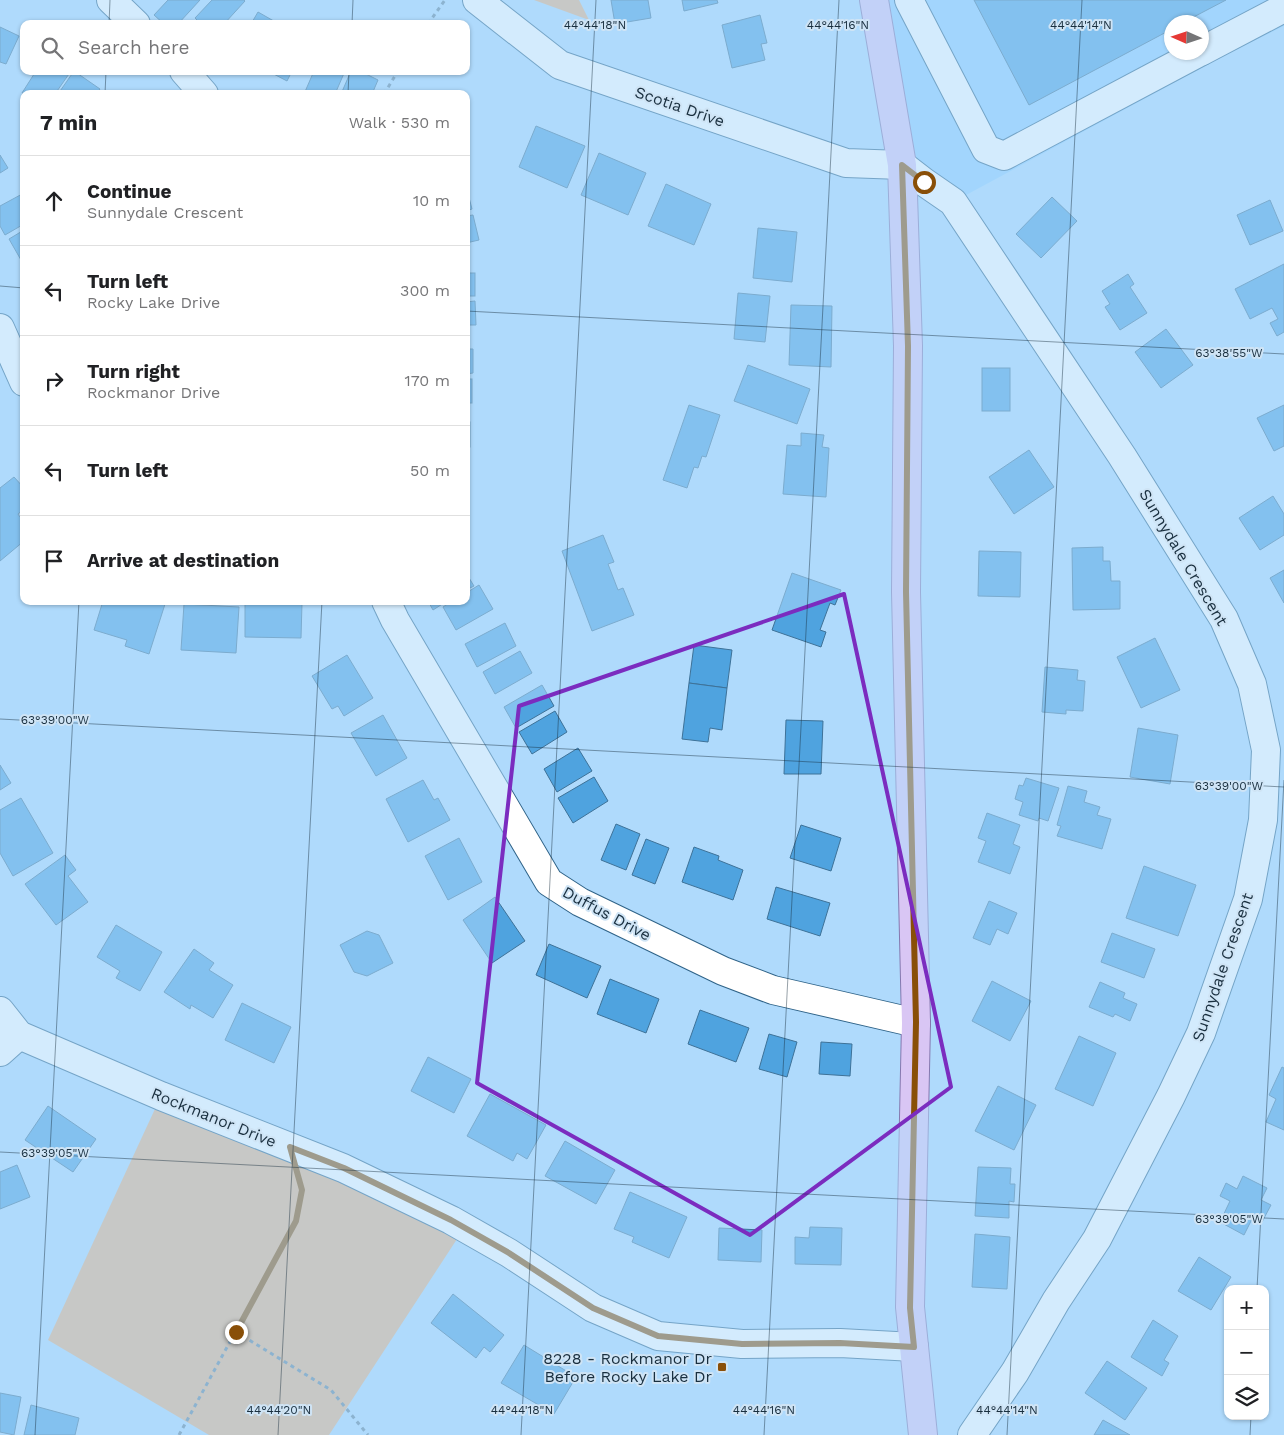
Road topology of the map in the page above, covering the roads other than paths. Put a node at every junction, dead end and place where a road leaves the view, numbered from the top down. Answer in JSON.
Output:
{"nodes":[{"id":1,"x":111,"y":0,"type":"edge"},
{"id":2,"x":477,"y":0,"type":"edge"},
{"id":3,"x":874,"y":0,"type":"edge"},
{"id":4,"x":909,"y":0,"type":"edge"},
{"id":5,"x":1284,"y":8,"type":"edge"},
{"id":6,"x":132,"y":20,"type":"edge"},
{"id":7,"x":1209,"y":47,"type":"edge"},
{"id":8,"x":1185,"y":60,"type":"edge"},
{"id":9,"x":187,"y":75,"type":"edge"},
{"id":10,"x":201,"y":90,"type":"edge"},
{"id":11,"x":902,"y":165,"type":"junction"},
{"id":12,"x":0,"y":328,"type":"edge"},
{"id":13,"x":20,"y":373,"type":"edge"},
{"id":14,"x":388,"y":605,"type":"edge"},
{"id":15,"x":1275,"y":753,"type":"edge"},
{"id":16,"x":0,"y":1011,"type":"edge"},
{"id":17,"x":916,"y":1022,"type":"junction"},
{"id":18,"x":9,"y":1044,"type":"edge"},
{"id":19,"x":914,"y":1347,"type":"junction"},
{"id":20,"x":923,"y":1435,"type":"edge"},
{"id":21,"x":972,"y":1435,"type":"edge"}],
"edges":[{"from":1,"to":6,"type":"street"},
{"from":2,"to":11,"type":"street","name":"Scotia Drive"},
{"from":3,"to":11,"type":"main road"},
{"from":4,"to":8,"type":"street"},
{"from":5,"to":7,"type":"street"},
{"from":9,"to":10,"type":"street"},
{"from":11,"to":15,"type":"street","name":"Sunnydale Crescent"},
{"from":11,"to":17,"type":"main road"},
{"from":12,"to":13,"type":"street"},
{"from":14,"to":17,"type":"street","name":"Duffus Drive"},
{"from":15,"to":21,"type":"street","name":"Sunnydale Crescent"},
{"from":16,"to":18,"type":"street","name":"Rockmanor Drive"},
{"from":17,"to":19,"type":"main road"},
{"from":18,"to":19,"type":"street","name":"Rockmanor Drive"},
{"from":19,"to":20,"type":"main road"}]}
